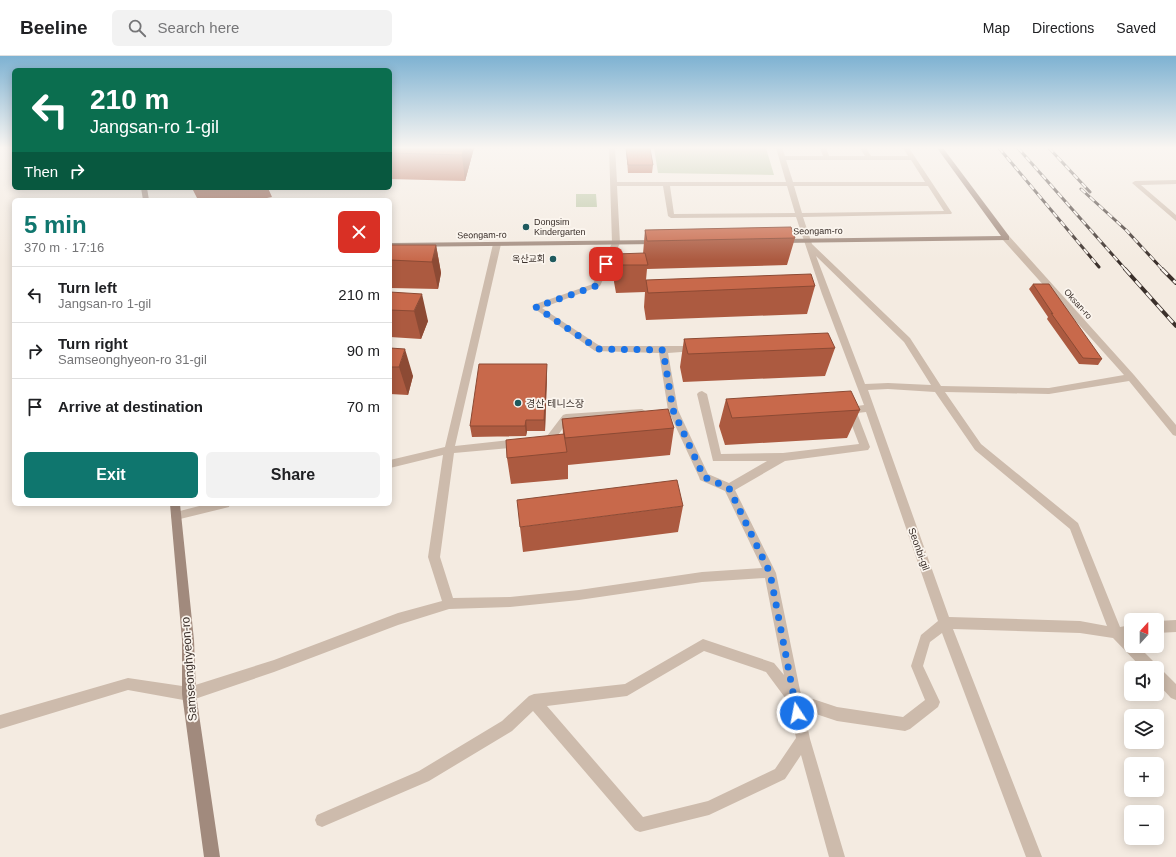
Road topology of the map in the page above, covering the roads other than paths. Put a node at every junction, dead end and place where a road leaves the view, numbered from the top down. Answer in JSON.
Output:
{"nodes":[{"id":1,"x":613,"y":185,"type":"edge"},
{"id":2,"x":666,"y":185,"type":"edge"},
{"id":3,"x":790,"y":185,"type":"edge"},
{"id":4,"x":931,"y":185,"type":"edge"},
{"id":5,"x":967,"y":185,"type":"edge"},
{"id":6,"x":1138,"y":185,"type":"edge"},
{"id":7,"x":799,"y":215,"type":"junction"},
{"id":8,"x":1176,"y":219,"type":"edge"},
{"id":9,"x":1006,"y":238,"type":"junction"},
{"id":10,"x":775,"y":241,"type":"dead end"},
{"id":11,"x":664,"y":242,"type":"edge"},
{"id":12,"x":616,"y":243,"type":"junction"},
{"id":13,"x":808,"y":243,"type":"junction"},
{"id":14,"x":497,"y":244,"type":"junction"},
{"id":15,"x":392,"y":245,"type":"edge"},
{"id":16,"x":702,"y":348,"type":"edge"},
{"id":17,"x":663,"y":350,"type":"junction"},
{"id":18,"x":1131,"y":377,"type":"junction"},
{"id":19,"x":862,"y":387,"type":"junction"},
{"id":20,"x":938,"y":389,"type":"junction"},
{"id":21,"x":702,"y":394,"type":"dead end"},
{"id":22,"x":869,"y":408,"type":"junction"},
{"id":23,"x":650,"y":412,"type":"edge"},
{"id":24,"x":1176,"y":432,"type":"edge"},
{"id":25,"x":449,"y":450,"type":"junction"},
{"id":26,"x":782,"y":457,"type":"junction"},
{"id":27,"x":392,"y":464,"type":"edge"},
{"id":28,"x":729,"y":488,"type":"junction"},
{"id":29,"x":209,"y":506,"type":"edge"},
{"id":30,"x":176,"y":510,"type":"edge"},
{"id":31,"x":770,"y":573,"type":"junction"},
{"id":32,"x":449,"y":604,"type":"junction"},
{"id":33,"x":945,"y":623,"type":"junction"},
{"id":34,"x":1176,"y":626,"type":"edge"},
{"id":35,"x":1164,"y":627,"type":"edge"},
{"id":36,"x":1124,"y":632,"type":"edge"},
{"id":37,"x":1116,"y":633,"type":"junction"},
{"id":38,"x":1144,"y":661,"type":"edge"},
{"id":39,"x":1164,"y":681,"type":"edge"},
{"id":40,"x":1176,"y":693,"type":"edge"},
{"id":41,"x":189,"y":694,"type":"junction"},
{"id":42,"x":795,"y":700,"type":"junction"},
{"id":43,"x":534,"y":701,"type":"junction"},
{"id":44,"x":0,"y":722,"type":"edge"},
{"id":45,"x":802,"y":739,"type":"junction"},
{"id":46,"x":322,"y":820,"type":"dead end"},
{"id":47,"x":212,"y":857,"type":"edge"},
{"id":48,"x":837,"y":857,"type":"edge"},
{"id":49,"x":1034,"y":857,"type":"edge"}],
"edges":[{"from":1,"to":12,"type":"street"},
{"from":2,"to":7,"type":"street"},
{"from":3,"to":7,"type":"street","name":"Seonbi-gil"},
{"from":4,"to":7,"type":"street"},
{"from":5,"to":9,"type":"street","name":"Oksan-ro"},
{"from":6,"to":8,"type":"street"},
{"from":7,"to":13,"type":"street","name":"Seonbi-gil"},
{"from":9,"to":13,"type":"street","name":"Seongam-ro"},
{"from":9,"to":18,"type":"street","name":"Oksan-ro"},
{"from":10,"to":13,"type":"street","name":"Seongam-ro"},
{"from":11,"to":12,"type":"street","name":"Seongam-ro"},
{"from":12,"to":14,"type":"street","name":"Seongam-ro"},
{"from":12,"to":17,"type":"street"},
{"from":13,"to":19,"type":"street","name":"Seonbi-gil"},
{"from":13,"to":20,"type":"street"},
{"from":14,"to":15,"type":"street","name":"Seongam-ro"},
{"from":14,"to":25,"type":"street"},
{"from":16,"to":17,"type":"street"},
{"from":17,"to":28,"type":"street"},
{"from":18,"to":20,"type":"street"},
{"from":18,"to":24,"type":"street","name":"Oksan-ro"},
{"from":19,"to":20,"type":"street"},
{"from":19,"to":22,"type":"street","name":"Seonbi-gil"},
{"from":20,"to":37,"type":"street"},
{"from":21,"to":26,"type":"street"},
{"from":22,"to":26,"type":"street"},
{"from":22,"to":33,"type":"street","name":"Seonbi-gil"},
{"from":23,"to":25,"type":"street"},
{"from":25,"to":27,"type":"street"},
{"from":25,"to":32,"type":"street"},
{"from":26,"to":28,"type":"street"},
{"from":28,"to":31,"type":"street"},
{"from":29,"to":30,"type":"street"},
{"from":30,"to":41,"type":"street","name":"Samseonghyeon-ro"},
{"from":31,"to":32,"type":"street"},
{"from":31,"to":42,"type":"street"},
{"from":32,"to":41,"type":"street"},
{"from":33,"to":37,"type":"street"},
{"from":33,"to":42,"type":"street"},
{"from":33,"to":49,"type":"street","name":"Seonbi-gil"},
{"from":34,"to":35,"type":"street"},
{"from":36,"to":37,"type":"street"},
{"from":37,"to":38,"type":"street"},
{"from":39,"to":40,"type":"street"},
{"from":41,"to":44,"type":"street"},
{"from":41,"to":47,"type":"street","name":"Samseonghyeon-ro"},
{"from":42,"to":43,"type":"street"},
{"from":42,"to":45,"type":"street"},
{"from":43,"to":45,"type":"street"},
{"from":43,"to":46,"type":"street"},
{"from":45,"to":48,"type":"street"}]}
